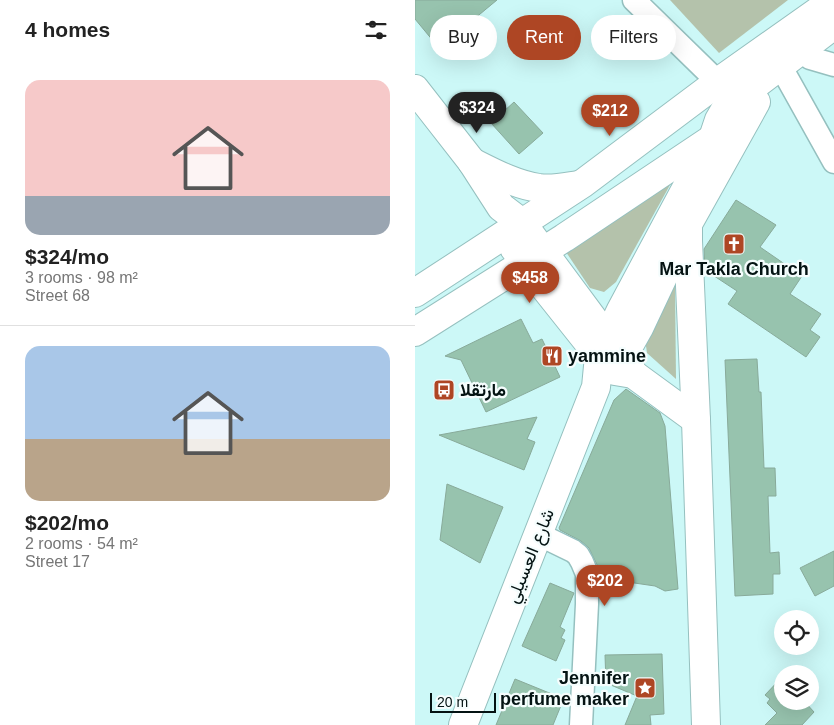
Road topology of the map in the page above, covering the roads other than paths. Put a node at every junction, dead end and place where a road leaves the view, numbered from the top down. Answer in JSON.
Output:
{"nodes":[{"id":1,"x":634,"y":0,"type":"edge"},
{"id":2,"x":834,"y":0,"type":"edge"},
{"id":3,"x":834,"y":25,"type":"edge"},
{"id":4,"x":834,"y":41,"type":"edge"},
{"id":5,"x":822,"y":61,"type":"edge"},
{"id":6,"x":786,"y":76,"type":"junction"},
{"id":7,"x":718,"y":82,"type":"junction"},
{"id":8,"x":415,"y":89,"type":"edge"},
{"id":9,"x":756,"y":102,"type":"junction"},
{"id":10,"x":713,"y":138,"type":"junction"},
{"id":11,"x":471,"y":162,"type":"junction"},
{"id":12,"x":834,"y":162,"type":"edge"},
{"id":13,"x":582,"y":184,"type":"junction"},
{"id":14,"x":688,"y":224,"type":"junction"},
{"id":15,"x":514,"y":229,"type":"junction"},
{"id":16,"x":534,"y":257,"type":"junction"},
{"id":17,"x":415,"y":293,"type":"edge"},
{"id":18,"x":415,"y":332,"type":"edge"},
{"id":19,"x":613,"y":364,"type":"junction"},
{"id":20,"x":696,"y":420,"type":"junction"},
{"id":21,"x":538,"y":534,"type":"junction"},
{"id":22,"x":463,"y":725,"type":"edge"},
{"id":23,"x":581,"y":725,"type":"edge"},
{"id":24,"x":706,"y":725,"type":"edge"}],
"edges":[{"from":1,"to":7,"type":"street"},
{"from":2,"to":7,"type":"street"},
{"from":3,"to":10,"type":"street"},
{"from":4,"to":5,"type":"street"},
{"from":5,"to":6,"type":"street"},
{"from":6,"to":9,"type":"street"},
{"from":6,"to":12,"type":"street"},
{"from":7,"to":13,"type":"street"},
{"from":8,"to":11,"type":"street"},
{"from":9,"to":10,"type":"street"},
{"from":9,"to":14,"type":"street"},
{"from":10,"to":16,"type":"street"},
{"from":10,"to":19,"type":"street"},
{"from":11,"to":13,"type":"street"},
{"from":11,"to":15,"type":"street"},
{"from":13,"to":15,"type":"street"},
{"from":14,"to":19,"type":"street"},
{"from":14,"to":20,"type":"street"},
{"from":15,"to":16,"type":"street"},
{"from":15,"to":17,"type":"street"},
{"from":16,"to":18,"type":"street"},
{"from":16,"to":19,"type":"street"},
{"from":19,"to":20,"type":"street"},
{"from":19,"to":21,"type":"street","name":"شارع العسيلي"},
{"from":20,"to":24,"type":"street"},
{"from":21,"to":22,"type":"street","name":"شارع العسيلي"},
{"from":21,"to":23,"type":"street"}]}
